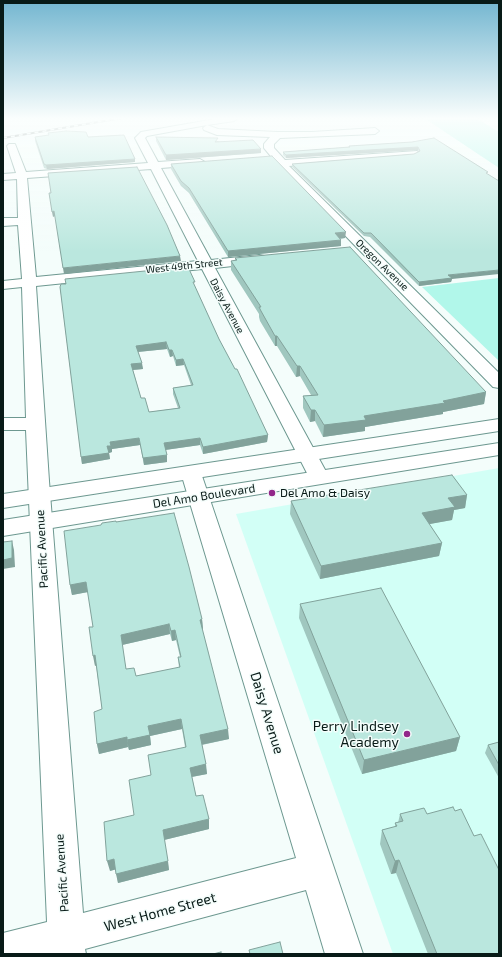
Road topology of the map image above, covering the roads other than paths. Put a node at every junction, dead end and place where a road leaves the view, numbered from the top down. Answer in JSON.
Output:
{"nodes":[{"id":1,"x":12,"y":163,"type":"edge"},
{"id":2,"x":152,"y":163,"type":"edge"},
{"id":3,"x":191,"y":163,"type":"edge"},
{"id":4,"x":282,"y":163,"type":"edge"},
{"id":5,"x":154,"y":166,"type":"junction"},
{"id":6,"x":12,"y":176,"type":"edge"},
{"id":7,"x":13,"y":222,"type":"edge"},
{"id":8,"x":365,"y":249,"type":"junction"},
{"id":9,"x":350,"y":250,"type":"edge"},
{"id":10,"x":274,"y":258,"type":"edge"},
{"id":11,"x":205,"y":264,"type":"junction"},
{"id":12,"x":29,"y":282,"type":"junction"},
{"id":13,"x":3,"y":285,"type":"edge"},
{"id":14,"x":499,"y":383,"type":"edge"},
{"id":15,"x":3,"y":424,"type":"edge"},
{"id":16,"x":35,"y":424,"type":"junction"},
{"id":17,"x":499,"y":425,"type":"edge"},
{"id":18,"x":499,"y":449,"type":"edge"},
{"id":19,"x":307,"y":455,"type":"junction"},
{"id":20,"x":191,"y":473,"type":"junction"},
{"id":21,"x":319,"y":478,"type":"junction"},
{"id":22,"x":39,"y":496,"type":"junction"},
{"id":23,"x":200,"y":497,"type":"junction"},
{"id":24,"x":3,"y":501,"type":"edge"},
{"id":25,"x":40,"y":522,"type":"junction"},
{"id":26,"x":3,"y":528,"type":"edge"},
{"id":27,"x":316,"y":870,"type":"junction"},
{"id":28,"x":66,"y":945,"type":"edge"},
{"id":29,"x":3,"y":952,"type":"edge"},
{"id":30,"x":344,"y":954,"type":"edge"}],
"edges":[{"from":1,"to":6,"type":"street","name":"Pacific Avenue"},
{"from":2,"to":5,"type":"street","name":"Daisy Avenue"},
{"from":3,"to":5,"type":"street"},
{"from":4,"to":8,"type":"street","name":"Oregon Avenue"},
{"from":5,"to":6,"type":"street"},
{"from":5,"to":11,"type":"street","name":"Daisy Avenue"},
{"from":6,"to":7,"type":"street","name":"Pacific Avenue"},
{"from":7,"to":12,"type":"street","name":"Pacific Avenue"},
{"from":8,"to":9,"type":"street"},
{"from":8,"to":14,"type":"street","name":"Oregon Avenue"},
{"from":10,"to":11,"type":"street","name":"West 49th Street"},
{"from":11,"to":12,"type":"street","name":"West 49th Street"},
{"from":11,"to":19,"type":"street","name":"Daisy Avenue"},
{"from":12,"to":13,"type":"street","name":"West 49th Street"},
{"from":12,"to":16,"type":"street","name":"Pacific Avenue"},
{"from":15,"to":16,"type":"street"},
{"from":16,"to":22,"type":"street","name":"Pacific Avenue"},
{"from":17,"to":19,"type":"main road","name":"Del Amo Boulevard"},
{"from":18,"to":21,"type":"main road","name":"Del Amo Boulevard"},
{"from":19,"to":20,"type":"main road","name":"Del Amo Boulevard"},
{"from":19,"to":21,"type":"street","name":"Daisy Avenue"},
{"from":20,"to":22,"type":"main road","name":"Del Amo Boulevard"},
{"from":20,"to":23,"type":"street","name":"Daisy Avenue"},
{"from":21,"to":23,"type":"main road","name":"Del Amo Boulevard"},
{"from":22,"to":24,"type":"main road","name":"Del Amo Boulevard"},
{"from":22,"to":25,"type":"street","name":"Pacific Avenue"},
{"from":23,"to":25,"type":"main road","name":"Del Amo Boulevard"},
{"from":23,"to":27,"type":"street","name":"Daisy Avenue"},
{"from":25,"to":26,"type":"main road","name":"Del Amo Boulevard"},
{"from":25,"to":28,"type":"street","name":"Pacific Avenue"},
{"from":27,"to":28,"type":"street","name":"West Home Street"},
{"from":27,"to":30,"type":"street","name":"Daisy Avenue"},
{"from":28,"to":29,"type":"street","name":"West Home Street"}]}
